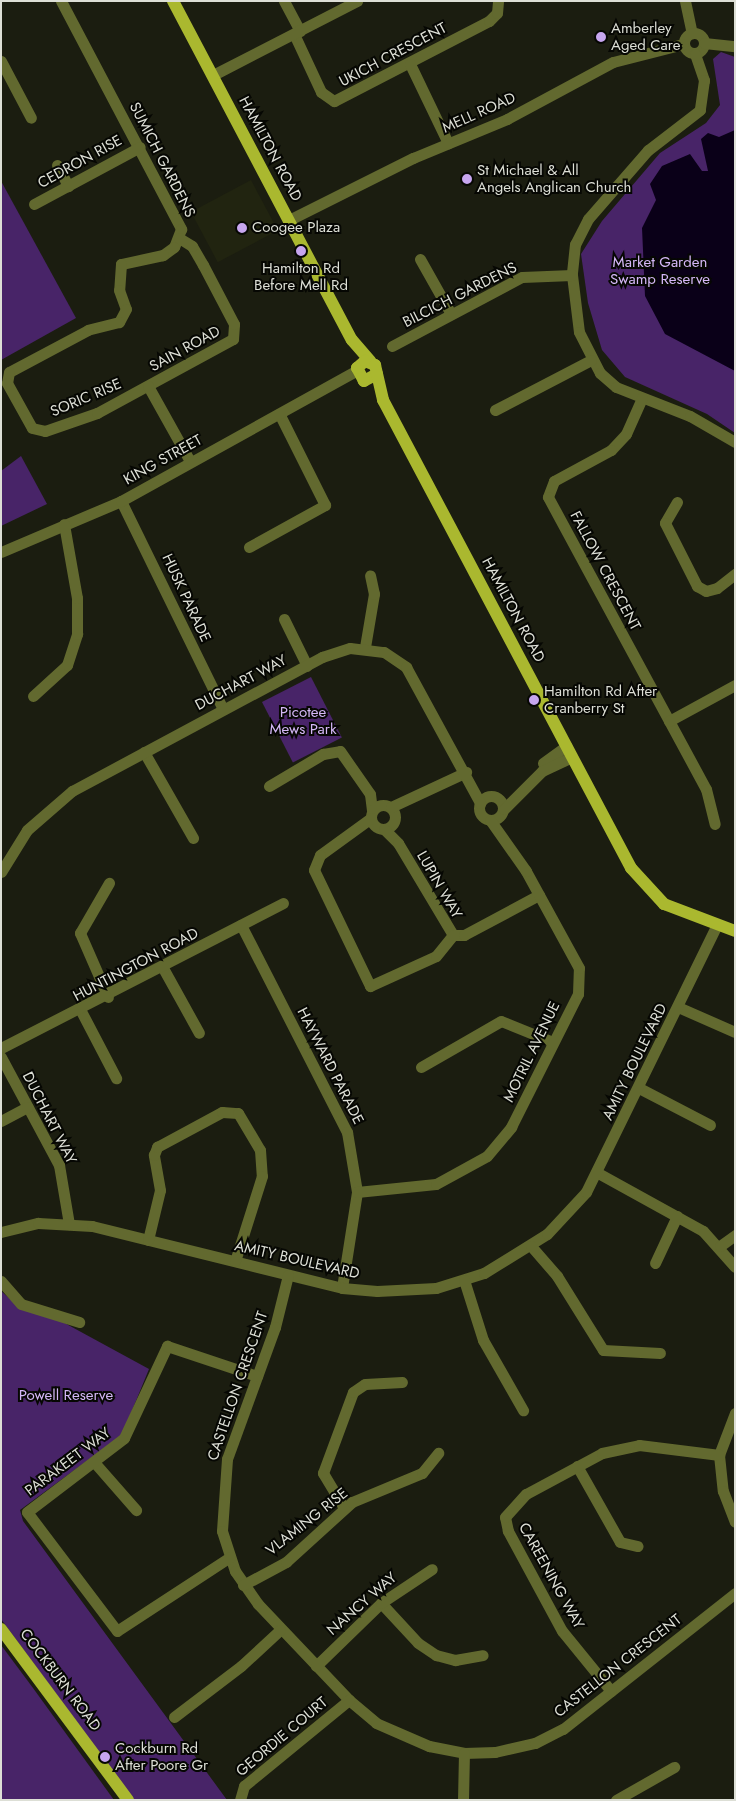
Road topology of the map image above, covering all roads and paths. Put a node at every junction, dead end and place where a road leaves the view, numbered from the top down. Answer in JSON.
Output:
{"nodes":[{"id":1,"x":61,"y":1,"type":"edge"},
{"id":2,"x":173,"y":1,"type":"edge"},
{"id":3,"x":284,"y":1,"type":"edge"},
{"id":4,"x":329,"y":1,"type":"edge"},
{"id":5,"x":357,"y":1,"type":"edge"},
{"id":6,"x":498,"y":1,"type":"edge"},
{"id":7,"x":685,"y":1,"type":"edge"},
{"id":8,"x":335,"y":13,"type":"junction"},
{"id":9,"x":297,"y":33,"type":"junction"},
{"id":10,"x":692,"y":33,"type":"junction"},
{"id":11,"x":704,"y":43,"type":"junction"},
{"id":12,"x":683,"y":44,"type":"junction"},
{"id":13,"x":735,"y":46,"type":"edge"},
{"id":14,"x":695,"y":54,"type":"junction"},
{"id":15,"x":1,"y":61,"type":"edge"},
{"id":16,"x":410,"y":64,"type":"junction"},
{"id":17,"x":214,"y":78,"type":"junction"},
{"id":18,"x":31,"y":118,"type":"dead end"},
{"id":19,"x":448,"y":143,"type":"junction"},
{"id":20,"x":140,"y":147,"type":"junction"},
{"id":21,"x":57,"y":165,"type":"dead end"},
{"id":22,"x":68,"y":186,"type":"junction"},
{"id":23,"x":34,"y":204,"type":"dead end"},
{"id":24,"x":289,"y":220,"type":"junction"},
{"id":25,"x":179,"y":238,"type":"junction"},
{"id":26,"x":420,"y":259,"type":"dead end"},
{"id":27,"x":572,"y":275,"type":"junction"},
{"id":28,"x":451,"y":314,"type":"junction"},
{"id":29,"x":392,"y":346,"type":"dead end"},
{"id":30,"x":591,"y":360,"type":"junction"},
{"id":31,"x":362,"y":372,"type":"junction"},
{"id":32,"x":6,"y":378,"type":"joint"},
{"id":33,"x":148,"y":386,"type":"junction"},
{"id":34,"x":642,"y":398,"type":"junction"},
{"id":35,"x":383,"y":400,"type":"junction"},
{"id":36,"x":496,"y":410,"type":"dead end"},
{"id":37,"x":280,"y":415,"type":"junction"},
{"id":38,"x":735,"y":442,"type":"edge"},
{"id":39,"x":190,"y":461,"type":"junction"},
{"id":40,"x":121,"y":500,"type":"junction"},
{"id":41,"x":677,"y":502,"type":"dead end"},
{"id":42,"x":64,"y":524,"type":"junction"},
{"id":43,"x":249,"y":547,"type":"dead end"},
{"id":44,"x":1,"y":552,"type":"edge"},
{"id":45,"x":735,"y":574,"type":"edge"},
{"id":46,"x":370,"y":575,"type":"dead end"},
{"id":47,"x":284,"y":620,"type":"dead end"},
{"id":48,"x":365,"y":647,"type":"junction"},
{"id":49,"x":307,"y":666,"type":"junction"},
{"id":50,"x":735,"y":685,"type":"edge"},
{"id":51,"x":33,"y":696,"type":"dead end"},
{"id":52,"x":223,"y":709,"type":"junction"},
{"id":53,"x":669,"y":720,"type":"junction"},
{"id":54,"x":569,"y":751,"type":"junction"},
{"id":55,"x":144,"y":752,"type":"junction"},
{"id":56,"x":466,"y":772,"type":"junction"},
{"id":57,"x":269,"y":786,"type":"dead end"},
{"id":58,"x":495,"y":804,"type":"junction"},
{"id":59,"x":383,"y":817,"type":"junction"},
{"id":60,"x":490,"y":820,"type":"junction"},
{"id":61,"x":715,"y":824,"type":"dead end"},
{"id":62,"x":503,"y":834,"type":"junction"},
{"id":63,"x":193,"y":838,"type":"dead end"},
{"id":64,"x":6,"y":850,"type":"edge"},
{"id":65,"x":1,"y":872,"type":"edge"},
{"id":66,"x":109,"y":883,"type":"dead end"},
{"id":67,"x":539,"y":895,"type":"junction"},
{"id":68,"x":283,"y":903,"type":"dead end"},
{"id":69,"x":713,"y":924,"type":"junction"},
{"id":70,"x":241,"y":926,"type":"junction"},
{"id":71,"x":735,"y":931,"type":"edge"},
{"id":72,"x":453,"y":935,"type":"junction"},
{"id":73,"x":163,"y":968,"type":"junction"},
{"id":74,"x":108,"y":997,"type":"junction"},
{"id":75,"x":678,"y":1007,"type":"junction"},
{"id":76,"x":81,"y":1011,"type":"junction"},
{"id":77,"x":735,"y":1032,"type":"edge"},
{"id":78,"x":199,"y":1033,"type":"dead end"},
{"id":79,"x":553,"y":1042,"type":"junction"},
{"id":80,"x":1,"y":1048,"type":"edge"},
{"id":81,"x":1,"y":1058,"type":"edge"},
{"id":82,"x":421,"y":1067,"type":"dead end"},
{"id":83,"x":116,"y":1078,"type":"dead end"},
{"id":84,"x":640,"y":1088,"type":"junction"},
{"id":85,"x":27,"y":1107,"type":"junction"},
{"id":86,"x":1,"y":1121,"type":"edge"},
{"id":87,"x":710,"y":1124,"type":"dead end"},
{"id":88,"x":598,"y":1173,"type":"junction"},
{"id":89,"x":357,"y":1192,"type":"junction"},
{"id":90,"x":677,"y":1216,"type":"junction"},
{"id":91,"x":69,"y":1224,"type":"junction"},
{"id":92,"x":1,"y":1232,"type":"edge"},
{"id":93,"x":735,"y":1235,"type":"edge"},
{"id":94,"x":148,"y":1240,"type":"junction"},
{"id":95,"x":531,"y":1246,"type":"junction"},
{"id":96,"x":720,"y":1246,"type":"junction"},
{"id":97,"x":235,"y":1261,"type":"junction"},
{"id":98,"x":655,"y":1263,"type":"dead end"},
{"id":99,"x":735,"y":1266,"type":"edge"},
{"id":100,"x":288,"y":1275,"type":"junction"},
{"id":101,"x":464,"y":1280,"type":"junction"},
{"id":102,"x":1,"y":1281,"type":"edge"},
{"id":103,"x":342,"y":1288,"type":"junction"},
{"id":104,"x":79,"y":1322,"type":"dead end"},
{"id":105,"x":660,"y":1352,"type":"dead end"},
{"id":106,"x":257,"y":1376,"type":"junction"},
{"id":107,"x":402,"y":1382,"type":"dead end"},
{"id":108,"x":523,"y":1410,"type":"dead end"},
{"id":109,"x":735,"y":1413,"type":"edge"},
{"id":110,"x":438,"y":1453,"type":"dead end"},
{"id":111,"x":719,"y":1456,"type":"junction"},
{"id":112,"x":94,"y":1462,"type":"junction"},
{"id":113,"x":577,"y":1466,"type":"junction"},
{"id":114,"x":344,"y":1508,"type":"junction"},
{"id":115,"x":136,"y":1510,"type":"dead end"},
{"id":116,"x":735,"y":1522,"type":"edge"},
{"id":117,"x":638,"y":1546,"type":"dead end"},
{"id":118,"x":230,"y":1558,"type":"junction"},
{"id":119,"x":432,"y":1569,"type":"dead end"},
{"id":120,"x":243,"y":1585,"type":"junction"},
{"id":121,"x":735,"y":1593,"type":"edge"},
{"id":122,"x":381,"y":1603,"type":"junction"},
{"id":123,"x":1,"y":1629,"type":"edge"},
{"id":124,"x":280,"y":1630,"type":"junction"},
{"id":125,"x":483,"y":1655,"type":"dead end"},
{"id":126,"x":316,"y":1666,"type":"junction"},
{"id":127,"x":611,"y":1691,"type":"junction"},
{"id":128,"x":349,"y":1700,"type":"junction"},
{"id":129,"x":174,"y":1717,"type":"dead end"},
{"id":130,"x":464,"y":1753,"type":"junction"},
{"id":131,"x":674,"y":1767,"type":"dead end"},
{"id":132,"x":128,"y":1800,"type":"edge"},
{"id":133,"x":240,"y":1800,"type":"edge"},
{"id":134,"x":462,"y":1800,"type":"edge"},
{"id":135,"x":616,"y":1800,"type":"edge"}],
"edges":[{"from":1,"to":20,"type":"street","name":"SUMICH GARDENS"},
{"from":2,"to":17,"type":"main road","name":"HAMILTON ROAD"},
{"from":3,"to":9,"type":"street"},
{"from":4,"to":8,"type":"street"},
{"from":5,"to":8,"type":"street"},
{"from":6,"to":16,"type":"street","name":"UKICH CRESCENT"},
{"from":7,"to":10,"type":"street"},
{"from":8,"to":9,"type":"street"},
{"from":9,"to":16,"type":"street","name":"UKICH CRESCENT"},
{"from":9,"to":17,"type":"street"},
{"from":10,"to":11,"type":"street"},
{"from":10,"to":12,"type":"street"},
{"from":11,"to":13,"type":"street"},
{"from":11,"to":14,"type":"street"},
{"from":12,"to":14,"type":"street"},
{"from":12,"to":19,"type":"street","name":"MELL ROAD"},
{"from":14,"to":27,"type":"street"},
{"from":15,"to":18,"type":"street"},
{"from":16,"to":19,"type":"street"},
{"from":17,"to":24,"type":"main road","name":"HAMILTON ROAD"},
{"from":19,"to":24,"type":"street","name":"MELL ROAD"},
{"from":20,"to":22,"type":"street","name":"CEDRON RISE"},
{"from":20,"to":25,"type":"street","name":"SUMICH GARDENS"},
{"from":21,"to":22,"type":"street"},
{"from":22,"to":23,"type":"street","name":"CEDRON RISE"},
{"from":24,"to":31,"type":"main road","name":"HAMILTON ROAD"},
{"from":25,"to":32,"type":"street","name":"SUMICH GARDENS"},
{"from":25,"to":33,"type":"street","name":"SAIN ROAD"},
{"from":26,"to":28,"type":"street"},
{"from":27,"to":28,"type":"street","name":"BILCICH GARDENS"},
{"from":27,"to":30,"type":"street"},
{"from":28,"to":29,"type":"street","name":"BILCICH GARDENS"},
{"from":30,"to":34,"type":"street"},
{"from":30,"to":36,"type":"street"},
{"from":31,"to":35,"type":"main road","name":"HAMILTON ROAD"},
{"from":31,"to":35,"type":"main road","name":"HAMILTON ROAD"},
{"from":31,"to":37,"type":"street","name":"KING STREET"},
{"from":32,"to":33,"type":"street","name":"SORIC RISE"},
{"from":33,"to":39,"type":"street","name":"SAIN ROAD"},
{"from":34,"to":38,"type":"street"},
{"from":34,"to":53,"type":"street","name":"FALLOW CRESCENT"},
{"from":35,"to":54,"type":"main road","name":"HAMILTON ROAD"},
{"from":37,"to":39,"type":"street","name":"KING STREET"},
{"from":37,"to":43,"type":"street"},
{"from":39,"to":40,"type":"street","name":"KING STREET"},
{"from":40,"to":42,"type":"street","name":"KING STREET"},
{"from":40,"to":52,"type":"street","name":"HUSK PARADE"},
{"from":41,"to":45,"type":"street"},
{"from":42,"to":44,"type":"street","name":"KING STREET"},
{"from":42,"to":51,"type":"street"},
{"from":46,"to":48,"type":"street"},
{"from":47,"to":49,"type":"street"},
{"from":48,"to":49,"type":"street","name":"DUCHART WAY"},
{"from":48,"to":56,"type":"street","name":"DUCHART WAY"},
{"from":49,"to":52,"type":"street","name":"DUCHART WAY"},
{"from":50,"to":53,"type":"street"},
{"from":52,"to":55,"type":"street","name":"DUCHART WAY"},
{"from":53,"to":61,"type":"street","name":"FALLOW CRESCENT"},
{"from":54,"to":58,"type":"street"},
{"from":54,"to":69,"type":"main road","name":"HAMILTON ROAD"},
{"from":55,"to":63,"type":"street"},
{"from":55,"to":64,"type":"street","name":"DUCHART WAY"},
{"from":56,"to":58,"type":"street","name":"DUCHART WAY"},
{"from":56,"to":59,"type":"street"},
{"from":57,"to":59,"type":"street","name":"LUPIN WAY"},
{"from":58,"to":60,"type":"street"},
{"from":58,"to":60,"type":"street","name":"MOTRIL AVENUE"},
{"from":58,"to":62,"type":"street","name":"MOTRIL AVENUE"},
{"from":59,"to":72,"type":"street","name":"LUPIN WAY"},
{"from":59,"to":72,"type":"street"},
{"from":60,"to":62,"type":"street","name":"MOTRIL AVENUE"},
{"from":62,"to":67,"type":"street","name":"MOTRIL AVENUE"},
{"from":64,"to":65,"type":"street","name":"DUCHART WAY"},
{"from":66,"to":74,"type":"street"},
{"from":67,"to":72,"type":"street","name":"LUPIN WAY"},
{"from":67,"to":79,"type":"street","name":"MOTRIL AVENUE"},
{"from":68,"to":70,"type":"street","name":"HUNTINGTON ROAD"},
{"from":69,"to":71,"type":"main road","name":"HAMILTON ROAD"},
{"from":69,"to":75,"type":"street","name":"AMITY BOULEVARD"},
{"from":70,"to":73,"type":"street","name":"HUNTINGTON ROAD"},
{"from":70,"to":89,"type":"street","name":"HAYWARD PARADE"},
{"from":73,"to":74,"type":"street","name":"HUNTINGTON ROAD"},
{"from":73,"to":78,"type":"street"},
{"from":74,"to":76,"type":"street","name":"HUNTINGTON ROAD"},
{"from":75,"to":77,"type":"street"},
{"from":75,"to":84,"type":"street","name":"AMITY BOULEVARD"},
{"from":76,"to":80,"type":"street","name":"HUNTINGTON ROAD"},
{"from":76,"to":83,"type":"street"},
{"from":79,"to":82,"type":"street"},
{"from":79,"to":89,"type":"street","name":"MOTRIL AVENUE"},
{"from":81,"to":85,"type":"street","name":"DUCHART WAY"},
{"from":84,"to":87,"type":"street"},
{"from":84,"to":88,"type":"street","name":"AMITY BOULEVARD"},
{"from":85,"to":86,"type":"street"},
{"from":85,"to":91,"type":"street","name":"DUCHART WAY"},
{"from":88,"to":90,"type":"street"},
{"from":88,"to":95,"type":"street","name":"AMITY BOULEVARD"},
{"from":89,"to":103,"type":"street","name":"HAYWARD PARADE"},
{"from":90,"to":96,"type":"street"},
{"from":90,"to":98,"type":"street"},
{"from":91,"to":92,"type":"street","name":"AMITY BOULEVARD"},
{"from":91,"to":94,"type":"street","name":"AMITY BOULEVARD"},
{"from":93,"to":96,"type":"street"},
{"from":94,"to":97,"type":"street","name":"AMITY BOULEVARD"},
{"from":94,"to":97,"type":"street"},
{"from":95,"to":101,"type":"street","name":"AMITY BOULEVARD"},
{"from":95,"to":105,"type":"street"},
{"from":96,"to":99,"type":"street"},
{"from":97,"to":100,"type":"street","name":"AMITY BOULEVARD"},
{"from":100,"to":103,"type":"street","name":"AMITY BOULEVARD"},
{"from":100,"to":106,"type":"street","name":"CASTELLON CRESCENT"},
{"from":101,"to":103,"type":"street","name":"AMITY BOULEVARD"},
{"from":101,"to":108,"type":"street"},
{"from":102,"to":104,"type":"street"},
{"from":106,"to":112,"type":"street","name":"PARAKEET WAY"},
{"from":106,"to":118,"type":"street","name":"CASTELLON CRESCENT"},
{"from":107,"to":114,"type":"street"},
{"from":109,"to":111,"type":"street"},
{"from":110,"to":114,"type":"street","name":"VLAMING RISE"},
{"from":111,"to":113,"type":"street","name":"CAREENING WAY"},
{"from":111,"to":116,"type":"street"},
{"from":112,"to":115,"type":"street"},
{"from":112,"to":118,"type":"street","name":"PARAKEET WAY"},
{"from":113,"to":117,"type":"street"},
{"from":113,"to":127,"type":"street","name":"CAREENING WAY"},
{"from":114,"to":120,"type":"street","name":"VLAMING RISE"},
{"from":118,"to":120,"type":"street","name":"CASTELLON CRESCENT"},
{"from":119,"to":122,"type":"street","name":"NANCY WAY"},
{"from":120,"to":124,"type":"street","name":"CASTELLON CRESCENT"},
{"from":121,"to":127,"type":"street","name":"CASTELLON CRESCENT"},
{"from":122,"to":125,"type":"street"},
{"from":122,"to":126,"type":"street","name":"NANCY WAY"},
{"from":123,"to":132,"type":"main road","name":"COCKBURN ROAD"},
{"from":124,"to":126,"type":"street","name":"CASTELLON CRESCENT"},
{"from":124,"to":129,"type":"street"},
{"from":126,"to":128,"type":"street","name":"CASTELLON CRESCENT"},
{"from":127,"to":130,"type":"street","name":"CASTELLON CRESCENT"},
{"from":128,"to":130,"type":"street","name":"CASTELLON CRESCENT"},
{"from":128,"to":133,"type":"street","name":"GEORDIE COURT"},
{"from":130,"to":134,"type":"street"},
{"from":131,"to":135,"type":"street"}]}
